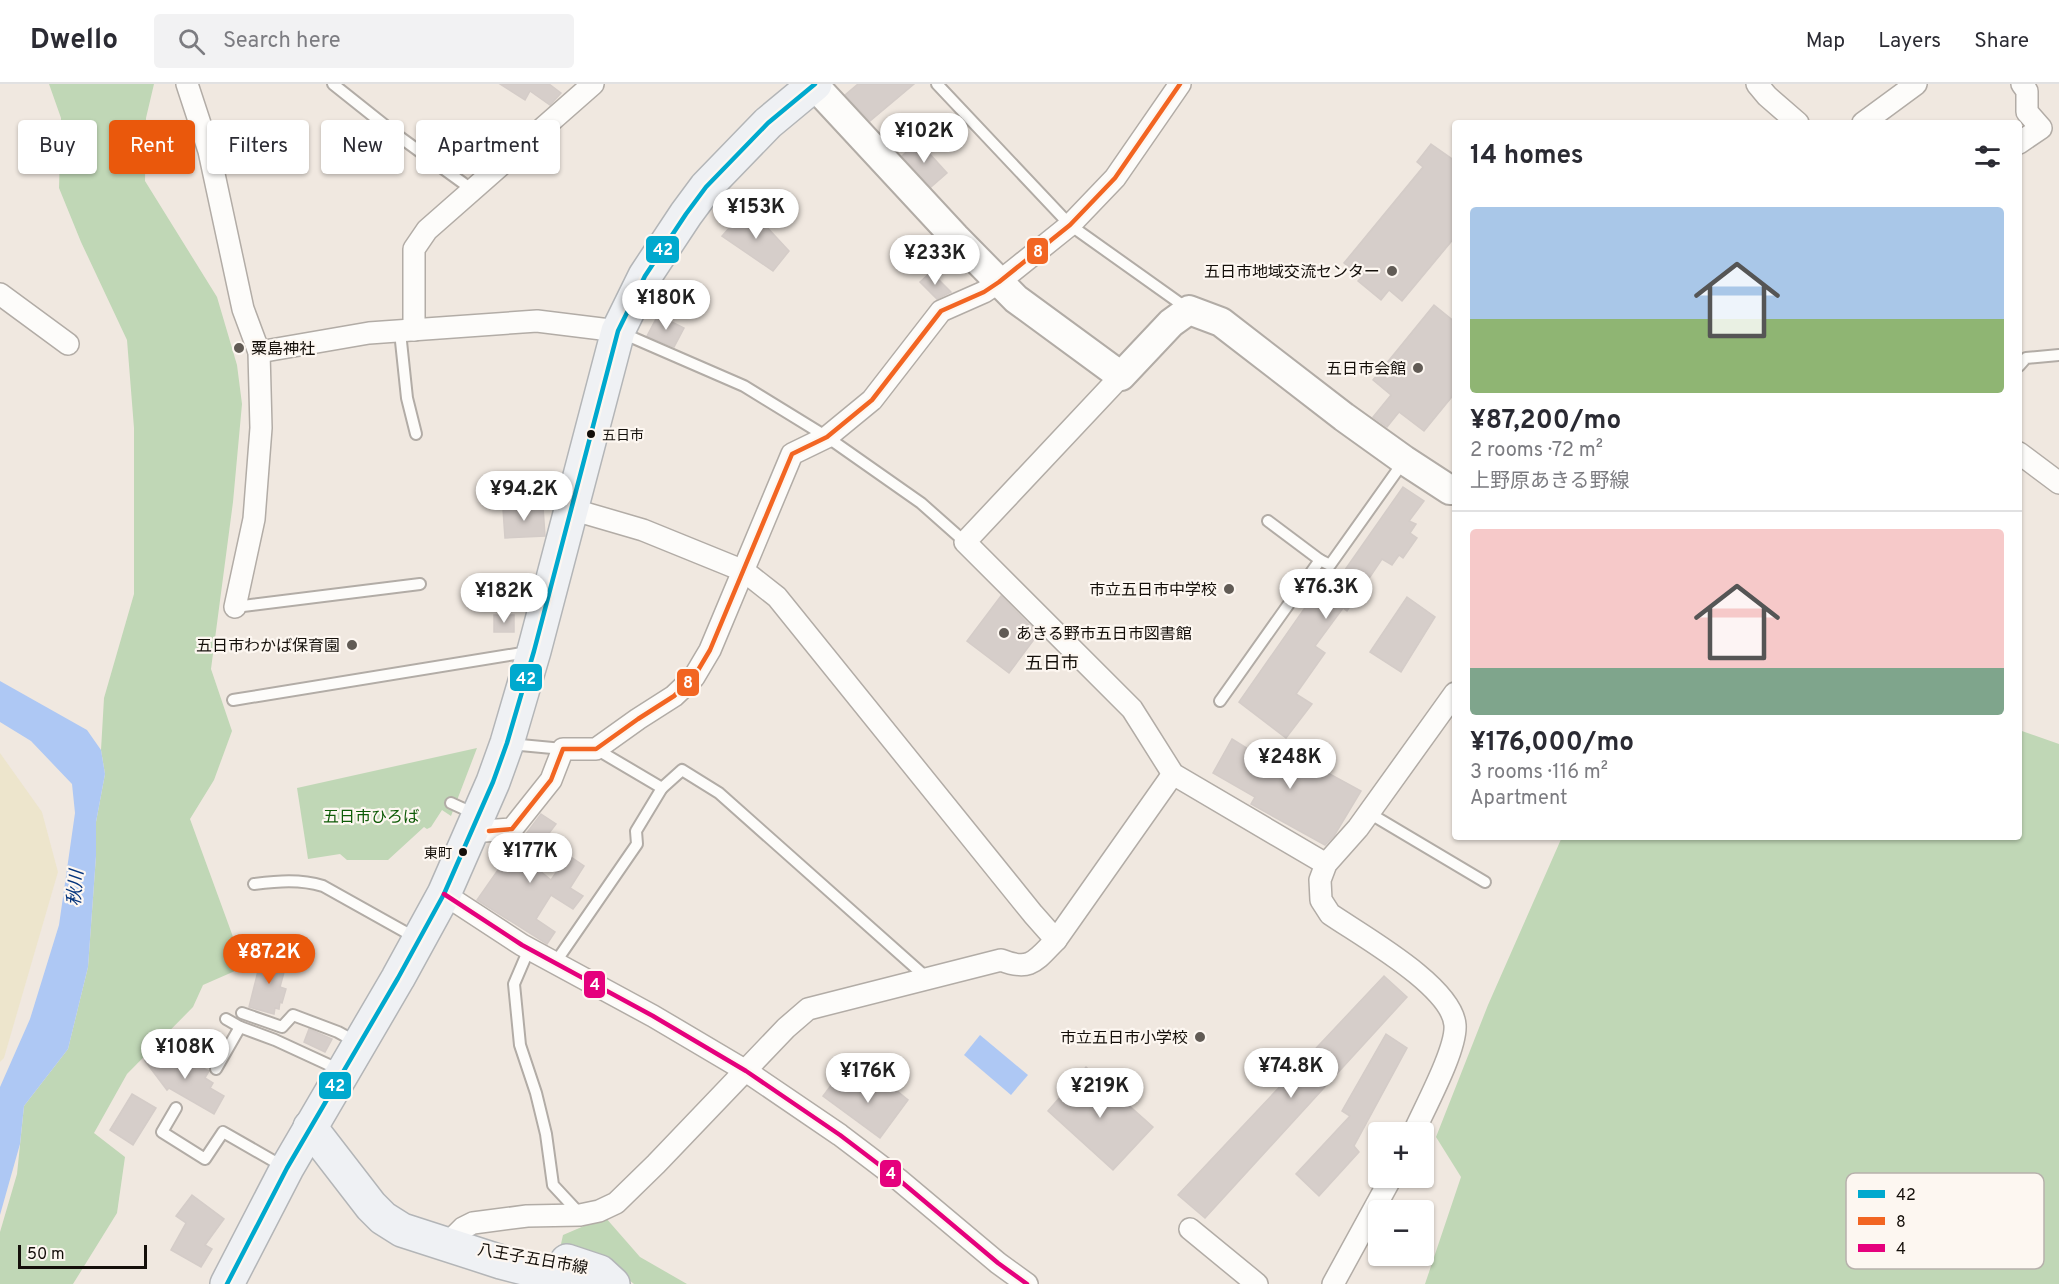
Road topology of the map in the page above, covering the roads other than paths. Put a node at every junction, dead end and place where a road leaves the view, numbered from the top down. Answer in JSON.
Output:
{"nodes":[{"id":1,"x":187,"y":84,"type":"edge"},
{"id":2,"x":333,"y":84,"type":"edge"},
{"id":3,"x":592,"y":84,"type":"edge"},
{"id":4,"x":814,"y":84,"type":"edge"},
{"id":5,"x":937,"y":84,"type":"edge"},
{"id":6,"x":1757,"y":84,"type":"edge"},
{"id":7,"x":1916,"y":84,"type":"edge"},
{"id":8,"x":2022,"y":84,"type":"edge"},
{"id":9,"x":1172,"y":87,"type":"edge"},
{"id":10,"x":1795,"y":120,"type":"edge"},
{"id":11,"x":1867,"y":120,"type":"edge"},
{"id":12,"x":2022,"y":141,"type":"edge"},
{"id":13,"x":474,"y":190,"type":"junction"},
{"id":14,"x":1070,"y":225,"type":"junction"},
{"id":15,"x":999,"y":282,"type":"junction"},
{"id":16,"x":0,"y":294,"type":"edge"},
{"id":17,"x":1188,"y":310,"type":"junction"},
{"id":18,"x":407,"y":331,"type":"junction"},
{"id":19,"x":618,"y":331,"type":"junction"},
{"id":20,"x":68,"y":344,"type":"dead end"},
{"id":21,"x":259,"y":352,"type":"junction"},
{"id":22,"x":2059,"y":355,"type":"edge"},
{"id":23,"x":2022,"y":360,"type":"edge"},
{"id":24,"x":1121,"y":376,"type":"junction"},
{"id":25,"x":416,"y":434,"type":"dead end"},
{"id":26,"x":827,"y":437,"type":"junction"},
{"id":27,"x":2022,"y":455,"type":"edge"},
{"id":28,"x":1404,"y":460,"type":"junction"},
{"id":29,"x":2059,"y":483,"type":"edge"},
{"id":30,"x":1452,"y":488,"type":"edge"},
{"id":31,"x":571,"y":509,"type":"junction"},
{"id":32,"x":1268,"y":521,"type":"dead end"},
{"id":33,"x":965,"y":542,"type":"junction"},
{"id":34,"x":1320,"y":560,"type":"junction"},
{"id":35,"x":744,"y":571,"type":"junction"},
{"id":36,"x":420,"y":584,"type":"dead end"},
{"id":37,"x":235,"y":607,"type":"joint"},
{"id":38,"x":534,"y":651,"type":"junction"},
{"id":39,"x":1452,"y":697,"type":"edge"},
{"id":40,"x":233,"y":700,"type":"dead end"},
{"id":41,"x":1220,"y":701,"type":"dead end"},
{"id":42,"x":507,"y":743,"type":"junction"},
{"id":43,"x":563,"y":748,"type":"junction"},
{"id":44,"x":596,"y":749,"type":"junction"},
{"id":45,"x":1173,"y":774,"type":"junction"},
{"id":46,"x":662,"y":788,"type":"junction"},
{"id":47,"x":1369,"y":813,"type":"junction"},
{"id":48,"x":466,"y":817,"type":"junction"},
{"id":49,"x":1326,"y":864,"type":"junction"},
{"id":50,"x":1485,"y":882,"type":"dead end"},
{"id":51,"x":254,"y":884,"type":"dead end"},
{"id":52,"x":444,"y":894,"type":"junction"},
{"id":53,"x":419,"y":939,"type":"junction"},
{"id":54,"x":1056,"y":940,"type":"junction"},
{"id":55,"x":529,"y":949,"type":"junction"},
{"id":56,"x":555,"y":963,"type":"junction"},
{"id":57,"x":927,"y":979,"type":"junction"},
{"id":58,"x":242,"y":1013,"type":"dead end"},
{"id":59,"x":226,"y":1019,"type":"dead end"},
{"id":60,"x":240,"y":1028,"type":"junction"},
{"id":61,"x":361,"y":1044,"type":"junction"},
{"id":62,"x":216,"y":1069,"type":"dead end"},
{"id":63,"x":746,"y":1071,"type":"junction"},
{"id":64,"x":343,"y":1072,"type":"junction"},
{"id":65,"x":176,"y":1108,"type":"dead end"},
{"id":66,"x":1419,"y":1122,"type":"edge"},
{"id":67,"x":310,"y":1127,"type":"junction"},
{"id":68,"x":287,"y":1168,"type":"junction"},
{"id":69,"x":1386,"y":1188,"type":"edge"},
{"id":70,"x":580,"y":1215,"type":"junction"},
{"id":71,"x":1190,"y":1229,"type":"dead end"},
{"id":72,"x":447,"y":1244,"type":"junction"},
{"id":73,"x":227,"y":1284,"type":"edge"},
{"id":74,"x":585,"y":1284,"type":"edge"},
{"id":75,"x":613,"y":1284,"type":"edge"},
{"id":76,"x":1027,"y":1284,"type":"edge"},
{"id":77,"x":1257,"y":1284,"type":"edge"},
{"id":78,"x":1334,"y":1284,"type":"edge"}],
"edges":[{"from":1,"to":21,"type":"street"},
{"from":2,"to":13,"type":"lane"},
{"from":3,"to":13,"type":"street"},
{"from":4,"to":15,"type":"street"},
{"from":4,"to":19,"type":"main road"},
{"from":5,"to":14,"type":"lane"},
{"from":6,"to":10,"type":"street"},
{"from":7,"to":11,"type":"street"},
{"from":8,"to":12,"type":"street"},
{"from":9,"to":14,"type":"street"},
{"from":13,"to":18,"type":"street"},
{"from":14,"to":15,"type":"street"},
{"from":14,"to":17,"type":"lane"},
{"from":15,"to":24,"type":"street"},
{"from":15,"to":26,"type":"street"},
{"from":16,"to":20,"type":"street"},
{"from":17,"to":24,"type":"street"},
{"from":17,"to":28,"type":"street"},
{"from":18,"to":19,"type":"street"},
{"from":18,"to":21,"type":"street"},
{"from":18,"to":25,"type":"lane"},
{"from":19,"to":26,"type":"lane"},
{"from":19,"to":31,"type":"main road"},
{"from":21,"to":37,"type":"street"},
{"from":22,"to":23,"type":"lane"},
{"from":24,"to":33,"type":"street"},
{"from":26,"to":33,"type":"lane"},
{"from":26,"to":35,"type":"street"},
{"from":27,"to":29,"type":"street"},
{"from":28,"to":30,"type":"street"},
{"from":28,"to":34,"type":"lane"},
{"from":31,"to":35,"type":"street"},
{"from":31,"to":38,"type":"main road"},
{"from":32,"to":34,"type":"lane"},
{"from":33,"to":45,"type":"street"},
{"from":34,"to":41,"type":"lane"},
{"from":35,"to":44,"type":"street"},
{"from":35,"to":54,"type":"street"},
{"from":36,"to":37,"type":"lane"},
{"from":38,"to":40,"type":"lane"},
{"from":38,"to":42,"type":"main road"},
{"from":39,"to":47,"type":"street"},
{"from":42,"to":43,"type":"lane"},
{"from":42,"to":48,"type":"main road"},
{"from":43,"to":44,"type":"street"},
{"from":43,"to":48,"type":"street"},
{"from":44,"to":46,"type":"lane"},
{"from":45,"to":49,"type":"street"},
{"from":45,"to":54,"type":"street"},
{"from":46,"to":56,"type":"lane"},
{"from":46,"to":57,"type":"lane"},
{"from":47,"to":49,"type":"street"},
{"from":47,"to":50,"type":"lane"},
{"from":48,"to":52,"type":"main road"},
{"from":49,"to":66,"type":"street"},
{"from":51,"to":53,"type":"lane"},
{"from":52,"to":53,"type":"main road"},
{"from":52,"to":55,"type":"street"},
{"from":53,"to":61,"type":"main road"},
{"from":54,"to":57,"type":"street"},
{"from":55,"to":56,"type":"street"},
{"from":55,"to":70,"type":"lane"},
{"from":56,"to":63,"type":"street"},
{"from":57,"to":63,"type":"street"},
{"from":58,"to":61,"type":"lane"},
{"from":59,"to":60,"type":"lane"},
{"from":60,"to":62,"type":"lane"},
{"from":60,"to":64,"type":"lane"},
{"from":61,"to":64,"type":"main road"},
{"from":63,"to":70,"type":"street"},
{"from":63,"to":76,"type":"street"},
{"from":64,"to":67,"type":"main road"},
{"from":65,"to":68,"type":"lane"},
{"from":67,"to":68,"type":"main road"},
{"from":67,"to":72,"type":"main road","name":"八王子五日市線"},
{"from":68,"to":73,"type":"main road"},
{"from":69,"to":78,"type":"street"},
{"from":70,"to":72,"type":"street"},
{"from":71,"to":77,"type":"street"},
{"from":72,"to":74,"type":"main road","name":"八王子五日市線"},
{"from":72,"to":75,"type":"main road","name":"八王子五日市線"}]}
